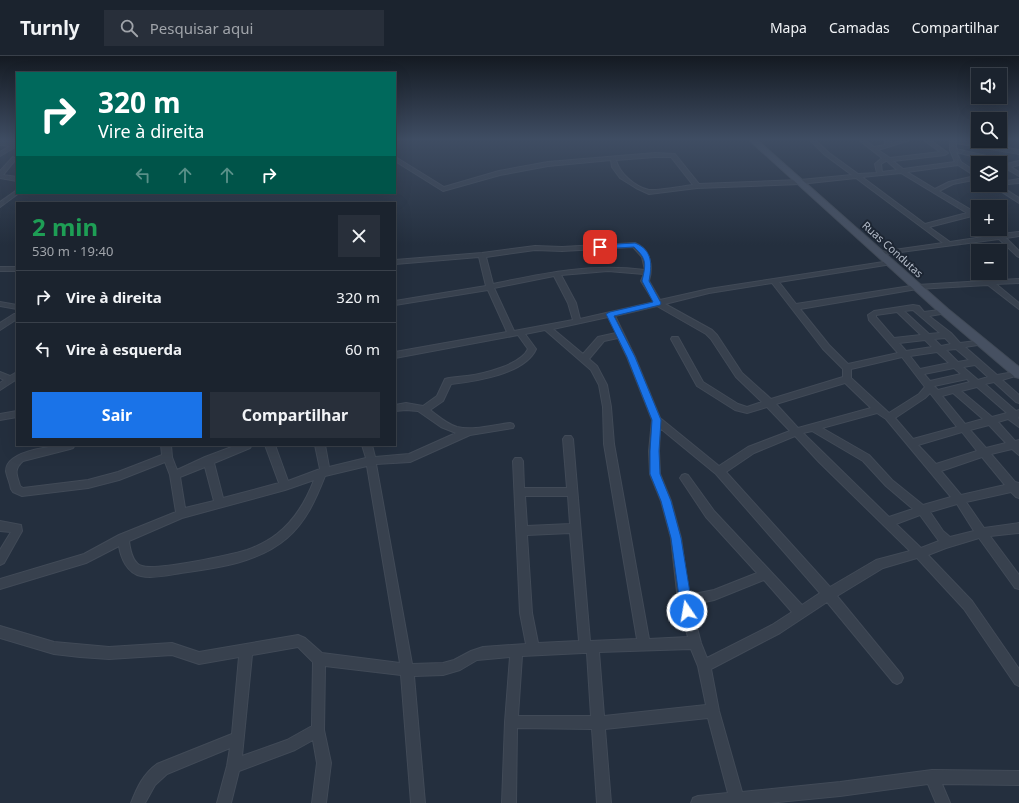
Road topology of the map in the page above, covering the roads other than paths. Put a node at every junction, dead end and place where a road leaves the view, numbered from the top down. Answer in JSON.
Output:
{"nodes":[{"id":1,"x":420,"y":175,"type":"edge"},
{"id":2,"x":493,"y":175,"type":"edge"},
{"id":3,"x":621,"y":175,"type":"edge"},
{"id":4,"x":689,"y":175,"type":"edge"},
{"id":5,"x":792,"y":175,"type":"edge"},
{"id":6,"x":871,"y":175,"type":"edge"},
{"id":7,"x":908,"y":175,"type":"edge"},
{"id":8,"x":0,"y":176,"type":"edge"},
{"id":9,"x":859,"y":176,"type":"junction"},
{"id":10,"x":971,"y":176,"type":"edge"},
{"id":11,"x":16,"y":179,"type":"edge"},
{"id":12,"x":1019,"y":180,"type":"edge"},
{"id":13,"x":800,"y":182,"type":"junction"},
{"id":14,"x":1007,"y":183,"type":"edge"},
{"id":15,"x":698,"y":186,"type":"junction"},
{"id":16,"x":935,"y":192,"type":"junction"},
{"id":17,"x":1005,"y":192,"type":"edge"},
{"id":18,"x":16,"y":193,"type":"edge"},
{"id":19,"x":1019,"y":201,"type":"edge"},
{"id":20,"x":0,"y":205,"type":"edge"},
{"id":21,"x":971,"y":214,"type":"joint"},
{"id":22,"x":924,"y":226,"type":"junction"},
{"id":23,"x":1019,"y":234,"type":"edge"},
{"id":24,"x":1001,"y":237,"type":"junction"},
{"id":25,"x":948,"y":244,"type":"junction"},
{"id":26,"x":880,"y":254,"type":"junction"},
{"id":27,"x":482,"y":255,"type":"junction"},
{"id":28,"x":1019,"y":255,"type":"edge"},
{"id":29,"x":396,"y":262,"type":"edge"},
{"id":30,"x":890,"y":262,"type":"junction"},
{"id":31,"x":16,"y":269,"type":"edge"},
{"id":32,"x":0,"y":270,"type":"edge"},
{"id":33,"x":648,"y":272,"type":"junction"},
{"id":34,"x":556,"y":273,"type":"junction"},
{"id":35,"x":774,"y":281,"type":"junction"},
{"id":36,"x":1019,"y":281,"type":"edge"},
{"id":37,"x":989,"y":282,"type":"junction"},
{"id":38,"x":917,"y":286,"type":"junction"},
{"id":39,"x":490,"y":287,"type":"junction"},
{"id":40,"x":396,"y":303,"type":"edge"},
{"id":41,"x":658,"y":303,"type":"junction"},
{"id":42,"x":0,"y":304,"type":"edge"},
{"id":43,"x":16,"y":307,"type":"edge"},
{"id":44,"x":795,"y":307,"type":"junction"},
{"id":45,"x":1019,"y":307,"type":"edge"},
{"id":46,"x":898,"y":309,"type":"junction"},
{"id":47,"x":944,"y":311,"type":"junction"},
{"id":48,"x":610,"y":314,"type":"junction"},
{"id":49,"x":924,"y":314,"type":"junction"},
{"id":50,"x":16,"y":317,"type":"edge"},
{"id":51,"x":577,"y":322,"type":"junction"},
{"id":52,"x":0,"y":327,"type":"edge"},
{"id":53,"x":546,"y":327,"type":"junction"},
{"id":54,"x":515,"y":332,"type":"junction"},
{"id":55,"x":620,"y":335,"type":"junction"},
{"id":56,"x":948,"y":335,"type":"junction"},
{"id":57,"x":929,"y":338,"type":"junction"},
{"id":58,"x":675,"y":339,"type":"dead end"},
{"id":59,"x":893,"y":341,"type":"junction"},
{"id":60,"x":981,"y":342,"type":"junction"},
{"id":61,"x":960,"y":346,"type":"junction"},
{"id":62,"x":940,"y":349,"type":"junction"},
{"id":63,"x":396,"y":354,"type":"edge"},
{"id":64,"x":904,"y":354,"type":"junction"},
{"id":65,"x":584,"y":359,"type":"junction"},
{"id":66,"x":977,"y":362,"type":"junction"},
{"id":67,"x":956,"y":365,"type":"junction"},
{"id":68,"x":846,"y":367,"type":"junction"},
{"id":69,"x":919,"y":372,"type":"junction"},
{"id":70,"x":1018,"y":374,"type":"edge"},
{"id":71,"x":0,"y":375,"type":"edge"},
{"id":72,"x":968,"y":376,"type":"junction"},
{"id":73,"x":14,"y":377,"type":"edge"},
{"id":74,"x":847,"y":379,"type":"junction"},
{"id":75,"x":995,"y":379,"type":"junction"},
{"id":76,"x":977,"y":383,"type":"junction"},
{"id":77,"x":0,"y":386,"type":"edge"},
{"id":78,"x":931,"y":388,"type":"junction"},
{"id":79,"x":954,"y":389,"type":"junction"},
{"id":80,"x":1019,"y":400,"type":"edge"},
{"id":81,"x":769,"y":403,"type":"junction"},
{"id":82,"x":396,"y":408,"type":"edge"},
{"id":83,"x":423,"y":410,"type":"junction"},
{"id":84,"x":878,"y":410,"type":"junction"},
{"id":85,"x":16,"y":414,"type":"edge"},
{"id":86,"x":1014,"y":415,"type":"edge"},
{"id":87,"x":0,"y":417,"type":"edge"},
{"id":88,"x":889,"y":417,"type":"junction"},
{"id":89,"x":656,"y":420,"type":"junction"},
{"id":90,"x":991,"y":421,"type":"junction"},
{"id":91,"x":1019,"y":424,"type":"edge"},
{"id":92,"x":510,"y":426,"type":"dead end"},
{"id":93,"x":815,"y":428,"type":"junction"},
{"id":94,"x":963,"y":428,"type":"junction"},
{"id":95,"x":469,"y":432,"type":"junction"},
{"id":96,"x":796,"y":432,"type":"junction"},
{"id":97,"x":568,"y":438,"type":"dead end"},
{"id":98,"x":911,"y":443,"type":"junction"},
{"id":99,"x":66,"y":446,"type":"edge"},
{"id":100,"x":166,"y":446,"type":"edge"},
{"id":101,"x":242,"y":446,"type":"edge"},
{"id":102,"x":270,"y":446,"type":"edge"},
{"id":103,"x":320,"y":446,"type":"edge"},
{"id":104,"x":367,"y":446,"type":"edge"},
{"id":105,"x":1017,"y":447,"type":"edge"},
{"id":106,"x":985,"y":452,"type":"junction"},
{"id":107,"x":167,"y":457,"type":"junction"},
{"id":108,"x":208,"y":460,"type":"junction"},
{"id":109,"x":371,"y":461,"type":"junction"},
{"id":110,"x":518,"y":462,"type":"dead end"},
{"id":111,"x":934,"y":468,"type":"junction"},
{"id":112,"x":719,"y":471,"type":"junction"},
{"id":113,"x":323,"y":473,"type":"junction"},
{"id":114,"x":175,"y":475,"type":"junction"},
{"id":115,"x":684,"y":478,"type":"dead end"},
{"id":116,"x":285,"y":486,"type":"junction"},
{"id":117,"x":1017,"y":489,"type":"edge"},
{"id":118,"x":521,"y":492,"type":"junction"},
{"id":119,"x":572,"y":492,"type":"junction"},
{"id":120,"x":959,"y":499,"type":"junction"},
{"id":121,"x":220,"y":504,"type":"junction"},
{"id":122,"x":921,"y":509,"type":"junction"},
{"id":123,"x":181,"y":514,"type":"junction"},
{"id":124,"x":888,"y":522,"type":"junction"},
{"id":125,"x":0,"y":526,"type":"edge"},
{"id":126,"x":574,"y":528,"type":"junction"},
{"id":127,"x":1019,"y":528,"type":"edge"},
{"id":128,"x":522,"y":531,"type":"junction"},
{"id":129,"x":981,"y":533,"type":"junction"},
{"id":130,"x":123,"y":538,"type":"junction"},
{"id":131,"x":949,"y":543,"type":"junction"},
{"id":132,"x":919,"y":554,"type":"junction"},
{"id":133,"x":0,"y":560,"type":"edge"},
{"id":134,"x":764,"y":575,"type":"junction"},
{"id":135,"x":0,"y":584,"type":"edge"},
{"id":136,"x":1019,"y":584,"type":"edge"},
{"id":137,"x":829,"y":594,"type":"junction"},
{"id":138,"x":684,"y":601,"type":"junction"},
{"id":139,"x":801,"y":613,"type":"junction"},
{"id":140,"x":0,"y":632,"type":"edge"},
{"id":141,"x":695,"y":643,"type":"junction"},
{"id":142,"x":644,"y":644,"type":"junction"},
{"id":143,"x":589,"y":648,"type":"junction"},
{"id":144,"x":533,"y":649,"type":"junction"},
{"id":145,"x":246,"y":650,"type":"junction"},
{"id":146,"x":516,"y":650,"type":"junction"},
{"id":147,"x":319,"y":660,"type":"junction"},
{"id":148,"x":704,"y":666,"type":"junction"},
{"id":149,"x":407,"y":670,"type":"junction"},
{"id":150,"x":897,"y":678,"type":"dead end"},
{"id":151,"x":1019,"y":680,"type":"edge"},
{"id":152,"x":713,"y":711,"type":"junction"},
{"id":153,"x":511,"y":722,"type":"junction"},
{"id":154,"x":599,"y":723,"type":"junction"},
{"id":155,"x":318,"y":730,"type":"junction"},
{"id":156,"x":238,"y":738,"type":"junction"},
{"id":157,"x":234,"y":766,"type":"junction"},
{"id":158,"x":932,"y":777,"type":"junction"},
{"id":159,"x":1019,"y":778,"type":"edge"},
{"id":160,"x":738,"y":800,"type":"edge"},
{"id":161,"x":138,"y":803,"type":"edge"},
{"id":162,"x":224,"y":803,"type":"edge"},
{"id":163,"x":319,"y":803,"type":"edge"},
{"id":164,"x":418,"y":803,"type":"edge"},
{"id":165,"x":509,"y":803,"type":"edge"},
{"id":166,"x":604,"y":803,"type":"edge"},
{"id":167,"x":698,"y":803,"type":"edge"},
{"id":168,"x":943,"y":803,"type":"edge"}],
"edges":[{"from":1,"to":2,"type":"street"},
{"from":3,"to":15,"type":"street"},
{"from":4,"to":15,"type":"street"},
{"from":5,"to":13,"type":"street","name":"Ruas Condutas"},
{"from":6,"to":9,"type":"street"},
{"from":7,"to":16,"type":"street"},
{"from":8,"to":11,"type":"street"},
{"from":9,"to":13,"type":"street"},
{"from":9,"to":22,"type":"street"},
{"from":10,"to":16,"type":"street"},
{"from":12,"to":14,"type":"street"},
{"from":13,"to":15,"type":"street"},
{"from":13,"to":26,"type":"street","name":"Ruas Condutas"},
{"from":16,"to":21,"type":"street"},
{"from":17,"to":19,"type":"street"},
{"from":18,"to":20,"type":"street"},
{"from":21,"to":22,"type":"street"},
{"from":22,"to":25,"type":"street"},
{"from":23,"to":24,"type":"street"},
{"from":24,"to":25,"type":"street"},
{"from":24,"to":28,"type":"street"},
{"from":25,"to":26,"type":"street"},
{"from":26,"to":30,"type":"street","name":"Ruas Condutas"},
{"from":27,"to":29,"type":"street"},
{"from":27,"to":33,"type":"street"},
{"from":27,"to":39,"type":"street"},
{"from":30,"to":35,"type":"street"},
{"from":30,"to":38,"type":"street","name":"Ruas Condutas"},
{"from":31,"to":32,"type":"street"},
{"from":33,"to":34,"type":"street"},
{"from":33,"to":41,"type":"street"},
{"from":34,"to":39,"type":"street"},
{"from":34,"to":51,"type":"street"},
{"from":35,"to":41,"type":"street"},
{"from":35,"to":44,"type":"street"},
{"from":36,"to":37,"type":"street"},
{"from":37,"to":38,"type":"street"},
{"from":37,"to":45,"type":"street"},
{"from":38,"to":44,"type":"street"},
{"from":38,"to":47,"type":"street","name":"Ruas Condutas"},
{"from":39,"to":40,"type":"street"},
{"from":39,"to":54,"type":"street"},
{"from":41,"to":48,"type":"street"},
{"from":41,"to":81,"type":"street"},
{"from":42,"to":43,"type":"street"},
{"from":44,"to":68,"type":"street"},
{"from":46,"to":49,"type":"street"},
{"from":46,"to":57,"type":"street"},
{"from":46,"to":59,"type":"street"},
{"from":47,"to":49,"type":"street"},
{"from":47,"to":60,"type":"street","name":"Ruas Condutas"},
{"from":48,"to":51,"type":"street"},
{"from":48,"to":55,"type":"street"},
{"from":49,"to":56,"type":"street"},
{"from":50,"to":52,"type":"street"},
{"from":51,"to":53,"type":"street"},
{"from":53,"to":54,"type":"street"},
{"from":53,"to":65,"type":"street"},
{"from":54,"to":63,"type":"street"},
{"from":54,"to":83,"type":"street"},
{"from":55,"to":65,"type":"street"},
{"from":55,"to":89,"type":"street"},
{"from":56,"to":57,"type":"street"},
{"from":56,"to":61,"type":"street"},
{"from":57,"to":59,"type":"street"},
{"from":57,"to":62,"type":"street"},
{"from":58,"to":81,"type":"street"},
{"from":59,"to":64,"type":"street"},
{"from":60,"to":61,"type":"street"},
{"from":60,"to":70,"type":"street","name":"Ruas Condutas"},
{"from":61,"to":62,"type":"street"},
{"from":61,"to":66,"type":"street"},
{"from":62,"to":64,"type":"street"},
{"from":62,"to":67,"type":"street"},
{"from":64,"to":68,"type":"street"},
{"from":64,"to":69,"type":"street"},
{"from":65,"to":142,"type":"street"},
{"from":66,"to":67,"type":"street"},
{"from":66,"to":75,"type":"street"},
{"from":67,"to":69,"type":"street"},
{"from":67,"to":72,"type":"street"},
{"from":68,"to":74,"type":"street"},
{"from":69,"to":78,"type":"street"},
{"from":70,"to":75,"type":"street"},
{"from":71,"to":73,"type":"street"},
{"from":72,"to":76,"type":"street"},
{"from":72,"to":78,"type":"street"},
{"from":73,"to":77,"type":"street"},
{"from":74,"to":81,"type":"street"},
{"from":74,"to":84,"type":"street"},
{"from":75,"to":76,"type":"street"},
{"from":75,"to":80,"type":"street"},
{"from":76,"to":79,"type":"street"},
{"from":76,"to":86,"type":"street"},
{"from":78,"to":79,"type":"street"},
{"from":78,"to":88,"type":"street"},
{"from":78,"to":94,"type":"street"},
{"from":79,"to":90,"type":"street"},
{"from":81,"to":96,"type":"street"},
{"from":82,"to":83,"type":"street"},
{"from":83,"to":95,"type":"street"},
{"from":84,"to":88,"type":"street"},
{"from":84,"to":93,"type":"street"},
{"from":85,"to":87,"type":"street"},
{"from":86,"to":90,"type":"street"},
{"from":86,"to":91,"type":"street"},
{"from":88,"to":98,"type":"street"},
{"from":89,"to":112,"type":"street"},
{"from":89,"to":138,"type":"street"},
{"from":90,"to":94,"type":"street"},
{"from":90,"to":105,"type":"street"},
{"from":92,"to":95,"type":"street"},
{"from":93,"to":96,"type":"street"},
{"from":93,"to":122,"type":"street"},
{"from":94,"to":98,"type":"street"},
{"from":94,"to":106,"type":"street"},
{"from":95,"to":109,"type":"street"},
{"from":96,"to":112,"type":"street"},
{"from":96,"to":124,"type":"street"},
{"from":97,"to":119,"type":"street"},
{"from":98,"to":111,"type":"street"},
{"from":99,"to":107,"type":"street"},
{"from":100,"to":107,"type":"street"},
{"from":101,"to":108,"type":"street"},
{"from":102,"to":116,"type":"street"},
{"from":103,"to":113,"type":"street"},
{"from":104,"to":109,"type":"street"},
{"from":105,"to":106,"type":"street"},
{"from":106,"to":111,"type":"street"},
{"from":106,"to":117,"type":"street"},
{"from":107,"to":114,"type":"street"},
{"from":108,"to":114,"type":"street"},
{"from":108,"to":121,"type":"street"},
{"from":109,"to":113,"type":"street"},
{"from":109,"to":149,"type":"street"},
{"from":110,"to":118,"type":"street"},
{"from":111,"to":120,"type":"street"},
{"from":112,"to":137,"type":"street"},
{"from":113,"to":116,"type":"street"},
{"from":113,"to":130,"type":"street"},
{"from":114,"to":123,"type":"street"},
{"from":115,"to":134,"type":"street"},
{"from":116,"to":121,"type":"street"},
{"from":117,"to":120,"type":"street"},
{"from":118,"to":119,"type":"street"},
{"from":118,"to":128,"type":"street"},
{"from":119,"to":126,"type":"street"},
{"from":120,"to":122,"type":"street"},
{"from":120,"to":129,"type":"street"},
{"from":121,"to":123,"type":"street"},
{"from":122,"to":124,"type":"street"},
{"from":122,"to":131,"type":"street"},
{"from":123,"to":130,"type":"street"},
{"from":124,"to":132,"type":"street"},
{"from":125,"to":133,"type":"street"},
{"from":126,"to":128,"type":"street"},
{"from":126,"to":143,"type":"street"},
{"from":127,"to":129,"type":"street"},
{"from":128,"to":144,"type":"street"},
{"from":129,"to":131,"type":"street"},
{"from":129,"to":136,"type":"street"},
{"from":130,"to":135,"type":"street"},
{"from":131,"to":132,"type":"street"},
{"from":132,"to":137,"type":"street"},
{"from":132,"to":151,"type":"street"},
{"from":134,"to":138,"type":"street"},
{"from":134,"to":139,"type":"street"},
{"from":137,"to":139,"type":"street"},
{"from":137,"to":150,"type":"street"},
{"from":138,"to":141,"type":"street"},
{"from":139,"to":148,"type":"street"},
{"from":140,"to":145,"type":"street"},
{"from":141,"to":142,"type":"street"},
{"from":141,"to":148,"type":"street"},
{"from":142,"to":143,"type":"street"},
{"from":143,"to":144,"type":"street"},
{"from":143,"to":154,"type":"street"},
{"from":144,"to":146,"type":"street"},
{"from":145,"to":147,"type":"street"},
{"from":145,"to":156,"type":"street"},
{"from":146,"to":149,"type":"street"},
{"from":146,"to":153,"type":"street"},
{"from":147,"to":149,"type":"street"},
{"from":147,"to":155,"type":"street"},
{"from":148,"to":152,"type":"street"},
{"from":149,"to":164,"type":"street"},
{"from":152,"to":154,"type":"street"},
{"from":152,"to":160,"type":"street"},
{"from":153,"to":154,"type":"street"},
{"from":153,"to":165,"type":"street"},
{"from":154,"to":166,"type":"street"},
{"from":155,"to":157,"type":"street"},
{"from":155,"to":163,"type":"street"},
{"from":156,"to":157,"type":"street"},
{"from":156,"to":161,"type":"street"},
{"from":157,"to":162,"type":"street"},
{"from":158,"to":159,"type":"street"},
{"from":158,"to":160,"type":"street"},
{"from":158,"to":168,"type":"street"},
{"from":160,"to":167,"type":"street"}]}
